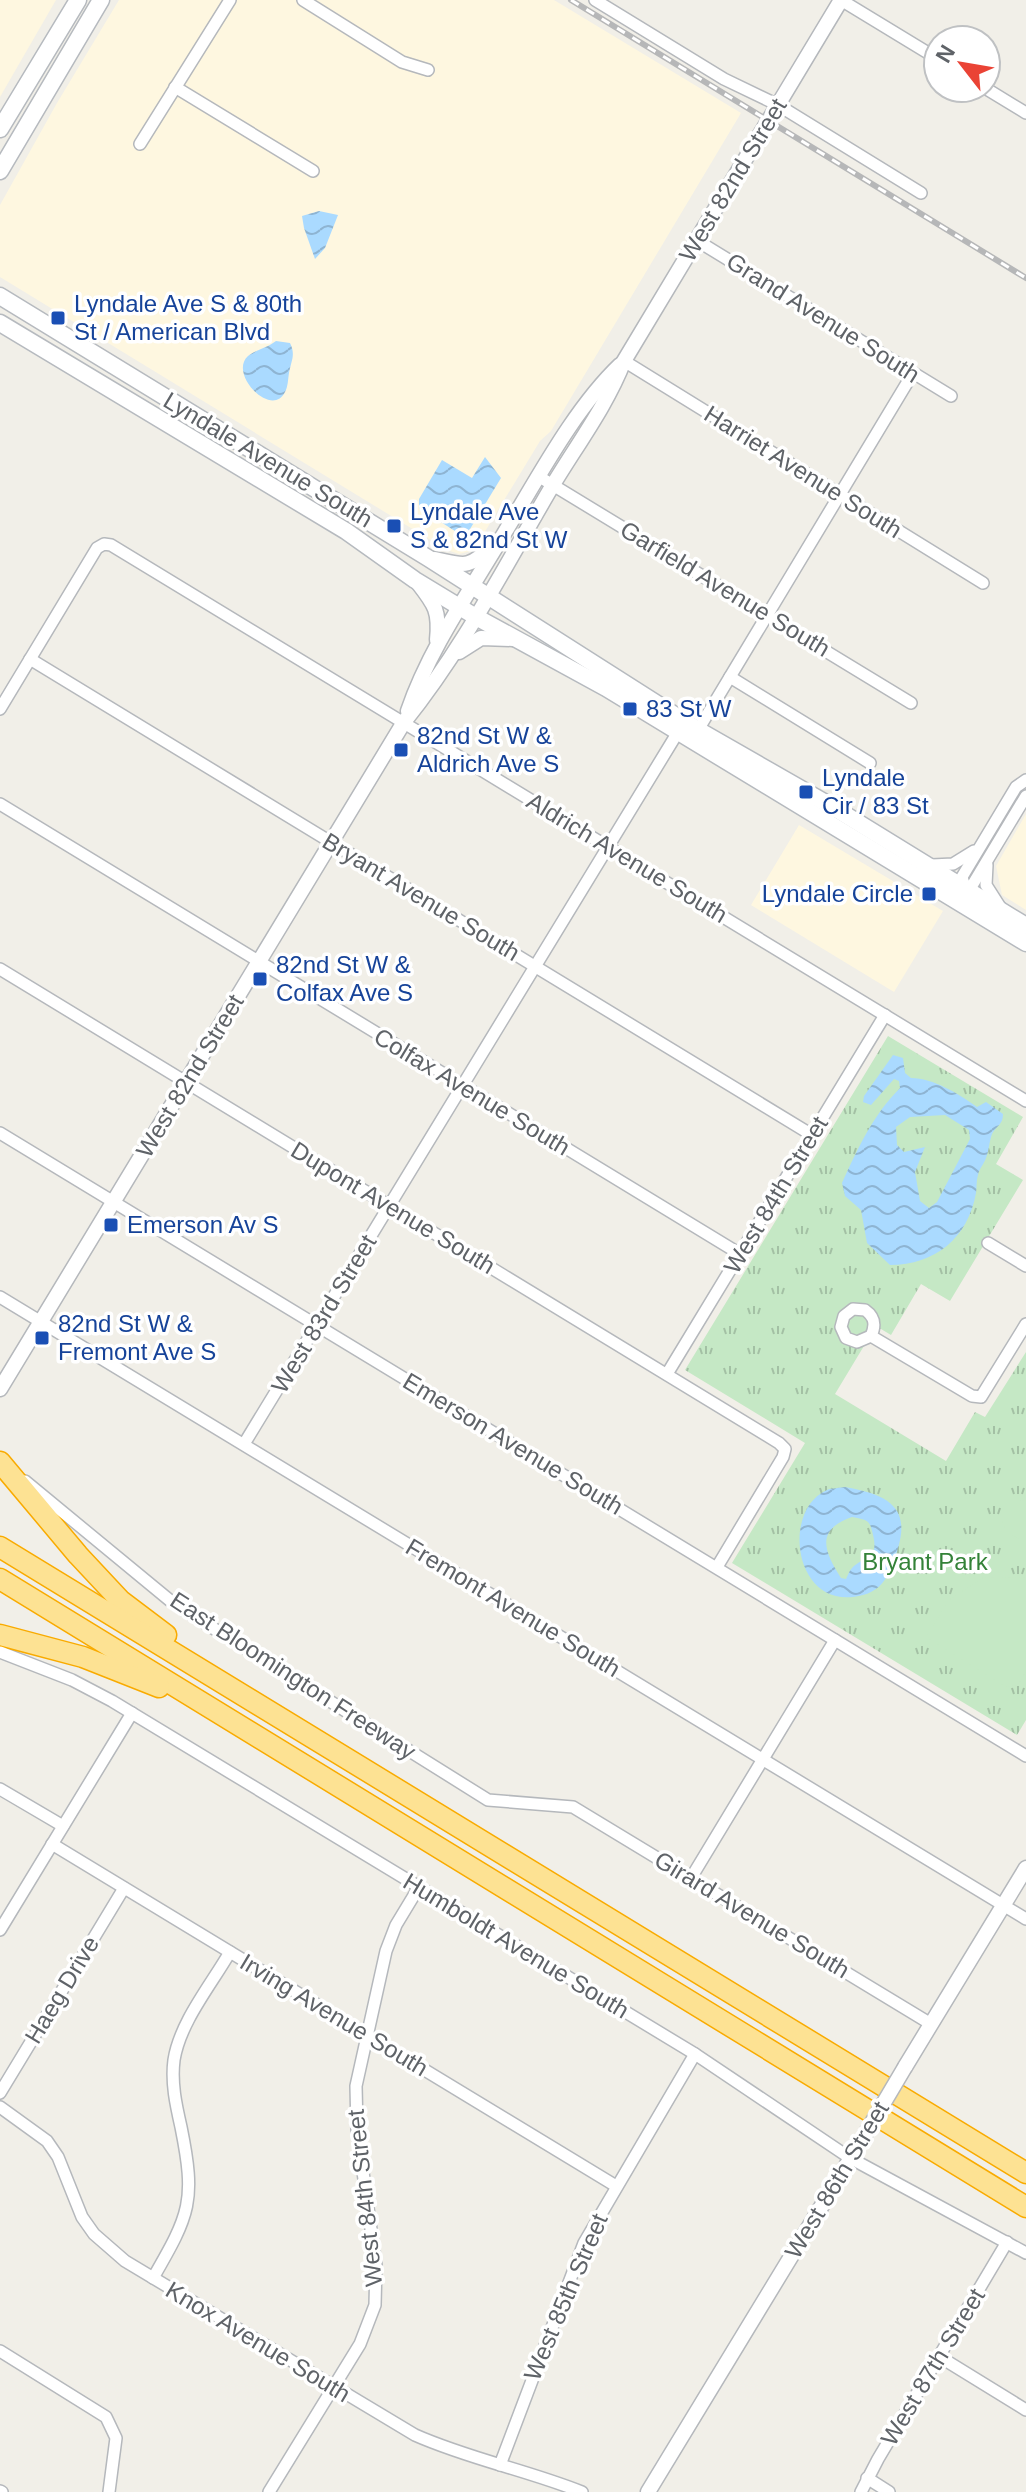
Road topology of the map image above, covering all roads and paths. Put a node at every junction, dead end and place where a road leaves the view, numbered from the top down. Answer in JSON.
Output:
{"nodes":[{"id":1,"x":78,"y":0,"type":"edge"},
{"id":2,"x":101,"y":0,"type":"edge"},
{"id":3,"x":230,"y":0,"type":"edge"},
{"id":4,"x":303,"y":0,"type":"edge"},
{"id":5,"x":595,"y":0,"type":"edge"},
{"id":6,"x":841,"y":0,"type":"edge"},
{"id":7,"x":922,"y":49,"type":"edge"},
{"id":8,"x":428,"y":70,"type":"dead end"},
{"id":9,"x":175,"y":87,"type":"junction"},
{"id":10,"x":1002,"y":98,"type":"edge"},
{"id":11,"x":778,"y":105,"type":"junction"},
{"id":12,"x":1026,"y":113,"type":"edge"},
{"id":13,"x":0,"y":129,"type":"edge"},
{"id":14,"x":140,"y":144,"type":"dead end"},
{"id":15,"x":0,"y":171,"type":"edge"},
{"id":16,"x":313,"y":171,"type":"dead end"},
{"id":17,"x":921,"y":193,"type":"dead end"},
{"id":18,"x":696,"y":240,"type":"junction"},
{"id":19,"x":0,"y":296,"type":"edge"},
{"id":20,"x":0,"y":323,"type":"edge"},
{"id":21,"x":624,"y":361,"type":"junction"},
{"id":22,"x":913,"y":373,"type":"junction"},
{"id":23,"x":951,"y":396,"type":"dead end"},
{"id":24,"x":538,"y":476,"type":"junction"},
{"id":25,"x":553,"y":485,"type":"junction"},
{"id":26,"x":840,"y":495,"type":"junction"},
{"id":27,"x":505,"y":533,"type":"junction"},
{"id":28,"x":428,"y":558,"type":"junction"},
{"id":29,"x":415,"y":580,"type":"junction"},
{"id":30,"x":983,"y":583,"type":"dead end"},
{"id":31,"x":472,"y":587,"type":"junction"},
{"id":32,"x":488,"y":596,"type":"junction"},
{"id":33,"x":460,"y":608,"type":"junction"},
{"id":34,"x":767,"y":615,"type":"junction"},
{"id":35,"x":476,"y":617,"type":"junction"},
{"id":36,"x":514,"y":639,"type":"junction"},
{"id":37,"x":437,"y":646,"type":"junction"},
{"id":38,"x":30,"y":659,"type":"junction"},
{"id":39,"x":449,"y":660,"type":"junction"},
{"id":40,"x":730,"y":677,"type":"junction"},
{"id":41,"x":911,"y":703,"type":"dead end"},
{"id":42,"x":0,"y":709,"type":"edge"},
{"id":43,"x":404,"y":722,"type":"junction"},
{"id":44,"x":698,"y":730,"type":"junction"},
{"id":45,"x":678,"y":732,"type":"junction"},
{"id":46,"x":870,"y":763,"type":"dead end"},
{"id":47,"x":1026,"y":780,"type":"edge"},
{"id":48,"x":1026,"y":796,"type":"edge"},
{"id":49,"x":0,"y":804,"type":"edge"},
{"id":50,"x":331,"y":843,"type":"junction"},
{"id":51,"x":981,"y":846,"type":"junction"},
{"id":52,"x":608,"y":847,"type":"junction"},
{"id":53,"x":988,"y":859,"type":"junction"},
{"id":54,"x":926,"y":864,"type":"junction"},
{"id":55,"x":961,"y":895,"type":"junction"},
{"id":56,"x":1006,"y":913,"type":"junction"},
{"id":57,"x":1026,"y":926,"type":"edge"},
{"id":58,"x":1026,"y":943,"type":"edge"},
{"id":59,"x":259,"y":962,"type":"junction"},
{"id":60,"x":535,"y":967,"type":"junction"},
{"id":61,"x":0,"y":969,"type":"edge"},
{"id":62,"x":885,"y":1015,"type":"junction"},
{"id":63,"x":186,"y":1082,"type":"junction"},
{"id":64,"x":462,"y":1086,"type":"junction"},
{"id":65,"x":1026,"y":1101,"type":"edge"},
{"id":66,"x":0,"y":1133,"type":"edge"},
{"id":67,"x":812,"y":1135,"type":"junction"},
{"id":68,"x":114,"y":1202,"type":"junction"},
{"id":69,"x":389,"y":1206,"type":"junction"},
{"id":70,"x":988,"y":1243,"type":"dead end"},
{"id":71,"x":740,"y":1254,"type":"junction"},
{"id":72,"x":1026,"y":1266,"type":"edge"},
{"id":73,"x":0,"y":1297,"type":"edge"},
{"id":74,"x":41,"y":1322,"type":"junction"},
{"id":75,"x":1026,"y":1324,"type":"edge"},
{"id":76,"x":317,"y":1326,"type":"junction"},
{"id":77,"x":871,"y":1336,"type":"dead end"},
{"id":78,"x":667,"y":1374,"type":"junction"},
{"id":79,"x":0,"y":1389,"type":"edge"},
{"id":80,"x":244,"y":1444,"type":"junction"},
{"id":81,"x":0,"y":1461,"type":"edge"},
{"id":82,"x":0,"y":1547,"type":"edge"},
{"id":83,"x":717,"y":1567,"type":"junction"},
{"id":84,"x":0,"y":1579,"type":"edge"},
{"id":85,"x":0,"y":1635,"type":"edge"},
{"id":86,"x":835,"y":1640,"type":"junction"},
{"id":87,"x":0,"y":1652,"type":"edge"},
{"id":88,"x":210,"y":1674,"type":"junction"},
{"id":89,"x":132,"y":1713,"type":"junction"},
{"id":90,"x":237,"y":1722,"type":"junction"},
{"id":91,"x":1026,"y":1756,"type":"edge"},
{"id":92,"x":763,"y":1759,"type":"junction"},
{"id":93,"x":0,"y":1789,"type":"edge"},
{"id":94,"x":573,"y":1807,"type":"joint"},
{"id":95,"x":63,"y":1826,"type":"junction"},
{"id":96,"x":52,"y":1844,"type":"junction"},
{"id":97,"x":1026,"y":1868,"type":"edge"},
{"id":98,"x":691,"y":1878,"type":"junction"},
{"id":99,"x":419,"y":1887,"type":"junction"},
{"id":100,"x":124,"y":1888,"type":"junction"},
{"id":101,"x":1003,"y":1905,"type":"junction"},
{"id":102,"x":1026,"y":1919,"type":"edge"},
{"id":103,"x":0,"y":1930,"type":"edge"},
{"id":104,"x":230,"y":1952,"type":"junction"},
{"id":105,"x":931,"y":2024,"type":"junction"},
{"id":106,"x":366,"y":2034,"type":"junction"},
{"id":107,"x":695,"y":2054,"type":"junction"},
{"id":108,"x":0,"y":2093,"type":"edge"},
{"id":109,"x":0,"y":2107,"type":"edge"},
{"id":110,"x":850,"y":2158,"type":"junction"},
{"id":111,"x":1026,"y":2173,"type":"edge"},
{"id":112,"x":616,"y":2186,"type":"junction"},
{"id":113,"x":1026,"y":2207,"type":"edge"},
{"id":114,"x":1007,"y":2242,"type":"junction"},
{"id":115,"x":1026,"y":2253,"type":"edge"},
{"id":116,"x":153,"y":2278,"type":"junction"},
{"id":117,"x":0,"y":2351,"type":"edge"},
{"id":118,"x":940,"y":2357,"type":"junction"},
{"id":119,"x":333,"y":2388,"type":"junction"},
{"id":120,"x":1026,"y":2410,"type":"edge"},
{"id":121,"x":500,"y":2465,"type":"junction"},
{"id":122,"x":867,"y":2478,"type":"junction"},
{"id":123,"x":109,"y":2492,"type":"edge"},
{"id":124,"x":269,"y":2492,"type":"edge"},
{"id":125,"x":582,"y":2492,"type":"edge"},
{"id":126,"x":648,"y":2492,"type":"edge"},
{"id":127,"x":861,"y":2492,"type":"edge"},
{"id":128,"x":889,"y":2492,"type":"edge"}],
"edges":[{"from":1,"to":13,"type":"main road"},
{"from":2,"to":15,"type":"main road"},
{"from":3,"to":9,"type":"street"},
{"from":4,"to":8,"type":"street"},
{"from":5,"to":11,"type":"street"},
{"from":6,"to":7,"type":"street"},
{"from":6,"to":11,"type":"street","name":"West 82nd Street"},
{"from":9,"to":14,"type":"street"},
{"from":9,"to":16,"type":"street"},
{"from":10,"to":12,"type":"street"},
{"from":11,"to":17,"type":"street"},
{"from":11,"to":18,"type":"street","name":"West 82nd Street"},
{"from":18,"to":21,"type":"street","name":"West 82nd Street"},
{"from":18,"to":22,"type":"street","name":"Grand Avenue South"},
{"from":19,"to":28,"type":"main road","name":"Lyndale Avenue South"},
{"from":20,"to":29,"type":"main road","name":"Lyndale Avenue South"},
{"from":21,"to":24,"type":"street","name":"West 82nd Street"},
{"from":21,"to":25,"type":"street","name":"West 82nd Street"},
{"from":21,"to":26,"type":"street","name":"Harriet Avenue South"},
{"from":22,"to":23,"type":"street","name":"Grand Avenue South"},
{"from":22,"to":26,"type":"street"},
{"from":24,"to":25,"type":"street","name":"Garfield Avenue South"},
{"from":24,"to":27,"type":"street","name":"West 82nd Street"},
{"from":25,"to":32,"type":"street","name":"West 82nd Street"},
{"from":25,"to":34,"type":"street","name":"Garfield Avenue South"},
{"from":26,"to":30,"type":"street","name":"Harriet Avenue South"},
{"from":26,"to":34,"type":"street"},
{"from":27,"to":28,"type":"street"},
{"from":27,"to":31,"type":"street","name":"West 82nd Street"},
{"from":28,"to":31,"type":"main road","name":"Lyndale Avenue South"},
{"from":29,"to":33,"type":"main road","name":"Lyndale Avenue South"},
{"from":29,"to":37,"type":"street"},
{"from":31,"to":32,"type":"main road","name":"Lyndale Avenue South"},
{"from":31,"to":33,"type":"street","name":"West 82nd Street"},
{"from":32,"to":35,"type":"street","name":"West 82nd Street"},
{"from":32,"to":44,"type":"main road","name":"Lyndale Avenue South"},
{"from":33,"to":35,"type":"main road","name":"Lyndale Avenue South"},
{"from":33,"to":37,"type":"street","name":"West 82nd Street"},
{"from":34,"to":40,"type":"street"},
{"from":34,"to":41,"type":"street","name":"Garfield Avenue South"},
{"from":35,"to":36,"type":"main road","name":"Lyndale Avenue South"},
{"from":35,"to":39,"type":"street","name":"West 82nd Street"},
{"from":36,"to":39,"type":"street"},
{"from":36,"to":45,"type":"main road","name":"Lyndale Avenue South"},
{"from":37,"to":43,"type":"street","name":"West 82nd Street"},
{"from":38,"to":42,"type":"street"},
{"from":38,"to":43,"type":"street","name":"Aldrich Avenue South"},
{"from":38,"to":50,"type":"street","name":"Bryant Avenue South"},
{"from":39,"to":43,"type":"street","name":"West 82nd Street"},
{"from":40,"to":44,"type":"street"},
{"from":40,"to":46,"type":"street"},
{"from":43,"to":50,"type":"street","name":"West 82nd Street"},
{"from":43,"to":52,"type":"street","name":"Aldrich Avenue South"},
{"from":44,"to":54,"type":"main road","name":"Lyndale Avenue South"},
{"from":45,"to":52,"type":"street","name":"West 83rd Street"},
{"from":45,"to":55,"type":"main road","name":"Lyndale Avenue South"},
{"from":47,"to":51,"type":"street"},
{"from":48,"to":53,"type":"street"},
{"from":49,"to":59,"type":"street","name":"Colfax Avenue South"},
{"from":50,"to":59,"type":"street","name":"West 82nd Street"},
{"from":50,"to":60,"type":"street","name":"Bryant Avenue South"},
{"from":51,"to":54,"type":"street"},
{"from":51,"to":55,"type":"street"},
{"from":52,"to":60,"type":"street","name":"West 83rd Street"},
{"from":52,"to":62,"type":"street","name":"Aldrich Avenue South"},
{"from":53,"to":55,"type":"street"},
{"from":53,"to":56,"type":"street"},
{"from":54,"to":55,"type":"main road","name":"Lyndale Avenue South"},
{"from":55,"to":56,"type":"main road","name":"Lyndale Avenue South"},
{"from":55,"to":58,"type":"main road","name":"Lyndale Avenue South"},
{"from":56,"to":57,"type":"main road","name":"Lyndale Avenue South"},
{"from":59,"to":63,"type":"street","name":"West 82nd Street"},
{"from":59,"to":64,"type":"street","name":"Colfax Avenue South"},
{"from":60,"to":64,"type":"street","name":"West 83rd Street"},
{"from":60,"to":67,"type":"street","name":"Bryant Avenue South"},
{"from":61,"to":63,"type":"street","name":"Dupont Avenue South"},
{"from":62,"to":65,"type":"street","name":"Aldrich Avenue South"},
{"from":62,"to":67,"type":"street","name":"West 84th Street"},
{"from":63,"to":68,"type":"street","name":"West 82nd Street"},
{"from":63,"to":69,"type":"street","name":"Dupont Avenue South"},
{"from":64,"to":69,"type":"street","name":"West 83rd Street"},
{"from":64,"to":71,"type":"street","name":"Colfax Avenue South"},
{"from":66,"to":68,"type":"street","name":"Emerson Avenue South"},
{"from":67,"to":71,"type":"street","name":"West 84th Street"},
{"from":68,"to":74,"type":"street","name":"West 82nd Street"},
{"from":68,"to":76,"type":"street","name":"Emerson Avenue South"},
{"from":69,"to":76,"type":"street","name":"West 83rd Street"},
{"from":69,"to":78,"type":"street","name":"Dupont Avenue South"},
{"from":70,"to":72,"type":"street"},
{"from":71,"to":78,"type":"street","name":"West 84th Street"},
{"from":73,"to":74,"type":"street","name":"Fremont Avenue South"},
{"from":74,"to":79,"type":"street","name":"West 82nd Street"},
{"from":74,"to":80,"type":"street","name":"Fremont Avenue South"},
{"from":75,"to":77,"type":"street"},
{"from":76,"to":80,"type":"street","name":"West 83rd Street"},
{"from":76,"to":83,"type":"street","name":"Emerson Avenue South"},
{"from":78,"to":83,"type":"street","name":"Dupont Avenue South"},
{"from":80,"to":92,"type":"street","name":"Fremont Avenue South"},
{"from":81,"to":88,"type":"highway"},
{"from":81,"to":94,"type":"street","name":"East Bloomington Freeway"},
{"from":82,"to":88,"type":"highway"},
{"from":83,"to":86,"type":"street","name":"Emerson Avenue South"},
{"from":84,"to":90,"type":"highway"},
{"from":85,"to":90,"type":"highway"},
{"from":86,"to":91,"type":"street","name":"Emerson Avenue South"},
{"from":86,"to":92,"type":"street"},
{"from":87,"to":89,"type":"street","name":"Humboldt Avenue South"},
{"from":88,"to":111,"type":"highway"},
{"from":89,"to":95,"type":"street"},
{"from":89,"to":99,"type":"street","name":"Humboldt Avenue South"},
{"from":90,"to":113,"type":"highway"},
{"from":92,"to":98,"type":"street"},
{"from":92,"to":101,"type":"street","name":"Fremont Avenue South"},
{"from":93,"to":95,"type":"street"},
{"from":94,"to":98,"type":"street","name":"Girard Avenue South"},
{"from":95,"to":96,"type":"street"},
{"from":96,"to":100,"type":"street","name":"Irving Avenue South"},
{"from":96,"to":103,"type":"street"},
{"from":97,"to":101,"type":"street","name":"West 86th Street"},
{"from":98,"to":105,"type":"street","name":"Girard Avenue South"},
{"from":99,"to":106,"type":"street","name":"West 84th Street"},
{"from":99,"to":107,"type":"street","name":"Humboldt Avenue South"},
{"from":100,"to":104,"type":"street","name":"Irving Avenue South"},
{"from":100,"to":108,"type":"street","name":"Haeg Drive"},
{"from":101,"to":102,"type":"street","name":"Fremont Avenue South"},
{"from":101,"to":105,"type":"street","name":"West 86th Street"},
{"from":104,"to":106,"type":"street","name":"Irving Avenue South"},
{"from":104,"to":116,"type":"street"},
{"from":105,"to":110,"type":"street","name":"West 86th Street","bridge":true},
{"from":106,"to":112,"type":"street","name":"Irving Avenue South"},
{"from":106,"to":119,"type":"street","name":"West 84th Street"},
{"from":107,"to":110,"type":"street","name":"Humboldt Avenue South"},
{"from":107,"to":112,"type":"street","name":"West 85th Street"},
{"from":109,"to":116,"type":"street","name":"Knox Avenue South"},
{"from":110,"to":114,"type":"street","name":"Humboldt Avenue South"},
{"from":110,"to":126,"type":"street","name":"West 86th Street"},
{"from":112,"to":121,"type":"street","name":"West 85th Street"},
{"from":114,"to":115,"type":"street","name":"Humboldt Avenue South"},
{"from":114,"to":118,"type":"street","name":"West 87th Street"},
{"from":116,"to":119,"type":"street","name":"Knox Avenue South"},
{"from":117,"to":123,"type":"street"},
{"from":118,"to":120,"type":"street"},
{"from":118,"to":122,"type":"street","name":"West 87th Street"},
{"from":119,"to":121,"type":"street","name":"Knox Avenue South"},
{"from":119,"to":124,"type":"street","name":"West 84th Street"},
{"from":121,"to":125,"type":"street","name":"Knox Avenue South"},
{"from":122,"to":127,"type":"street","name":"West 87th Street"},
{"from":122,"to":128,"type":"street"}]}
